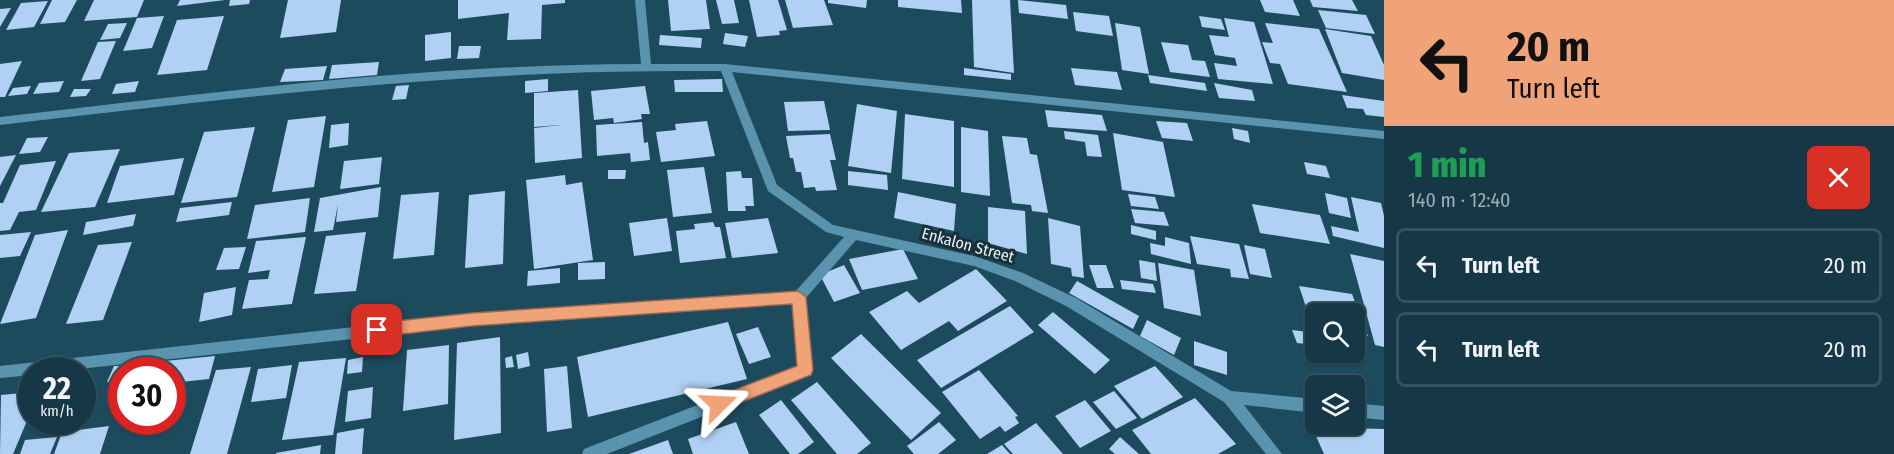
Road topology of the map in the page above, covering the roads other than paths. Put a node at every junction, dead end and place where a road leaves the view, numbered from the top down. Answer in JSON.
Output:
{"nodes":[{"id":1,"x":640,"y":0,"type":"edge"},
{"id":2,"x":645,"y":66,"type":"junction"},
{"id":3,"x":725,"y":68,"type":"junction"},
{"id":4,"x":0,"y":121,"type":"edge"},
{"id":5,"x":1384,"y":135,"type":"edge"},
{"id":6,"x":854,"y":234,"type":"junction"},
{"id":7,"x":798,"y":297,"type":"junction"},
{"id":8,"x":0,"y":372,"type":"edge"},
{"id":9,"x":1229,"y":397,"type":"junction"},
{"id":10,"x":1305,"y":405,"type":"edge"},
{"id":11,"x":1365,"y":411,"type":"edge"},
{"id":12,"x":1384,"y":413,"type":"edge"},
{"id":13,"x":589,"y":454,"type":"edge"},
{"id":14,"x":1275,"y":454,"type":"edge"}],
"edges":[{"from":1,"to":2,"type":"street"},
{"from":2,"to":3,"type":"street"},
{"from":2,"to":4,"type":"street"},
{"from":3,"to":5,"type":"street"},
{"from":3,"to":6,"type":"street","name":"Enkalon Street"},
{"from":6,"to":7,"type":"street"},
{"from":6,"to":9,"type":"street","name":"Enkalon Street"},
{"from":7,"to":8,"type":"street"},
{"from":7,"to":13,"type":"street"},
{"from":9,"to":10,"type":"street"},
{"from":9,"to":14,"type":"street","name":"Enkalon Street"},
{"from":11,"to":12,"type":"street"}]}
